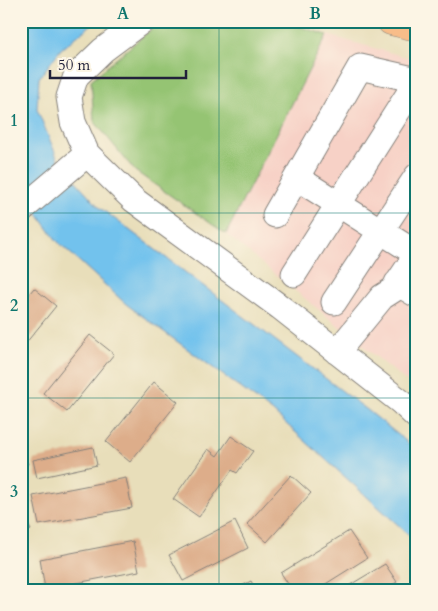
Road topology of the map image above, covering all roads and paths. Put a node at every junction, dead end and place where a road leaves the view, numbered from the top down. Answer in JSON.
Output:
{"nodes":[{"id":1,"x":142,"y":21,"type":"edge"},
{"id":2,"x":391,"y":21,"type":"edge"},
{"id":3,"x":417,"y":27,"type":"edge"},
{"id":4,"x":417,"y":80,"type":"edge"},
{"id":5,"x":85,"y":156,"type":"junction"},
{"id":6,"x":417,"y":176,"type":"edge"},
{"id":7,"x":297,"y":178,"type":"junction"},
{"id":8,"x":339,"y":205,"type":"junction"},
{"id":9,"x":22,"y":209,"type":"edge"},
{"id":10,"x":275,"y":215,"type":"dead end"},
{"id":11,"x":380,"y":231,"type":"junction"},
{"id":12,"x":417,"y":254,"type":"edge"},
{"id":13,"x":294,"y":274,"type":"dead end"},
{"id":14,"x":396,"y":295,"type":"edge"},
{"id":15,"x":334,"y":302,"type":"dead end"},
{"id":16,"x":343,"y":357,"type":"junction"},
{"id":17,"x":417,"y":417,"type":"edge"}],
"edges":[{"from":1,"to":5,"type":"street"},
{"from":2,"to":3,"type":"main road"},
{"from":4,"to":7,"type":"street"},
{"from":4,"to":8,"type":"street"},
{"from":5,"to":9,"type":"street"},
{"from":5,"to":16,"type":"street"},
{"from":6,"to":11,"type":"street"},
{"from":7,"to":8,"type":"street"},
{"from":7,"to":10,"type":"street"},
{"from":8,"to":11,"type":"street"},
{"from":8,"to":13,"type":"street"},
{"from":11,"to":12,"type":"street"},
{"from":11,"to":15,"type":"street"},
{"from":12,"to":14,"type":"street"},
{"from":14,"to":16,"type":"street"},
{"from":16,"to":17,"type":"street"}]}
